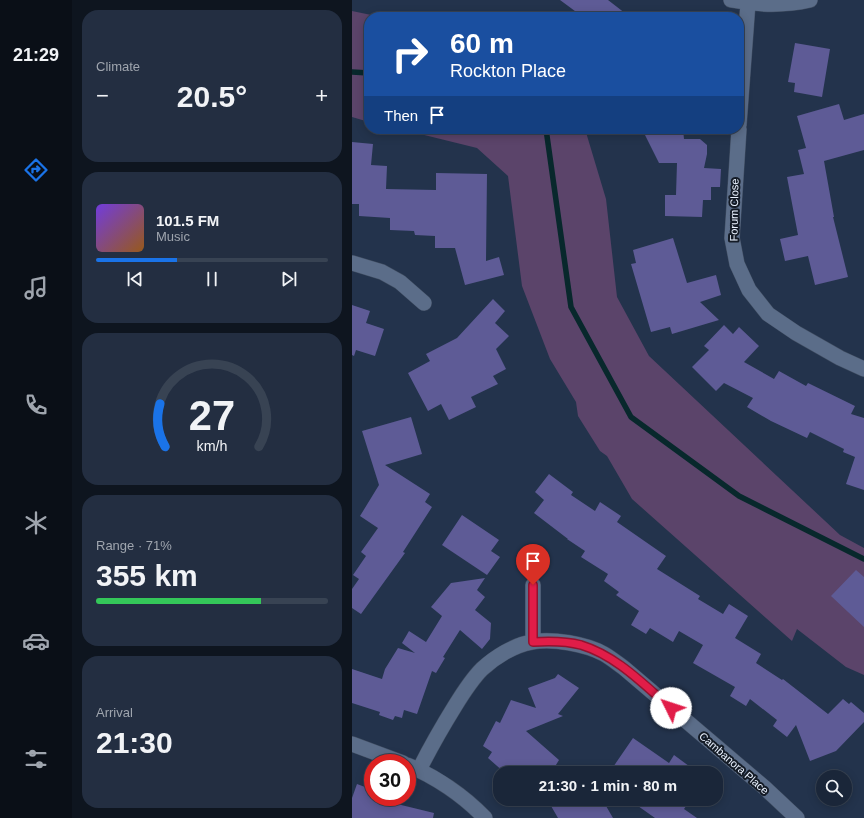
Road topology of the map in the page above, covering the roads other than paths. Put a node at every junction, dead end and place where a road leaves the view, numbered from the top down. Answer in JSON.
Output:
{"nodes":[{"id":1,"x":731,"y":0,"type":"edge"},
{"id":2,"x":810,"y":0,"type":"edge"},
{"id":3,"x":748,"y":3,"type":"junction"},
{"id":4,"x":744,"y":57,"type":"edge"},
{"id":5,"x":739,"y":134,"type":"edge"},
{"id":6,"x":352,"y":263,"type":"edge"},
{"id":7,"x":424,"y":302,"type":"dead end"},
{"id":8,"x":864,"y":369,"type":"edge"},
{"id":9,"x":533,"y":585,"type":"dead end"},
{"id":10,"x":533,"y":642,"type":"junction"},
{"id":11,"x":352,"y":744,"type":"edge"},
{"id":12,"x":378,"y":754,"type":"edge"},
{"id":13,"x":416,"y":763,"type":"edge"},
{"id":14,"x":416,"y":769,"type":"edge"},
{"id":15,"x":485,"y":818,"type":"edge"},
{"id":16,"x":797,"y":818,"type":"edge"}],
"edges":[{"from":1,"to":3,"type":"street"},
{"from":2,"to":3,"type":"street"},
{"from":3,"to":4,"type":"street"},
{"from":5,"to":8,"type":"street","name":"Forum Close"},
{"from":6,"to":7,"type":"street"},
{"from":9,"to":10,"type":"street"},
{"from":10,"to":13,"type":"street","name":"Cambanora Place"},
{"from":10,"to":16,"type":"street","name":"Cambanora Place"},
{"from":11,"to":12,"type":"street"},
{"from":14,"to":15,"type":"street"}]}
